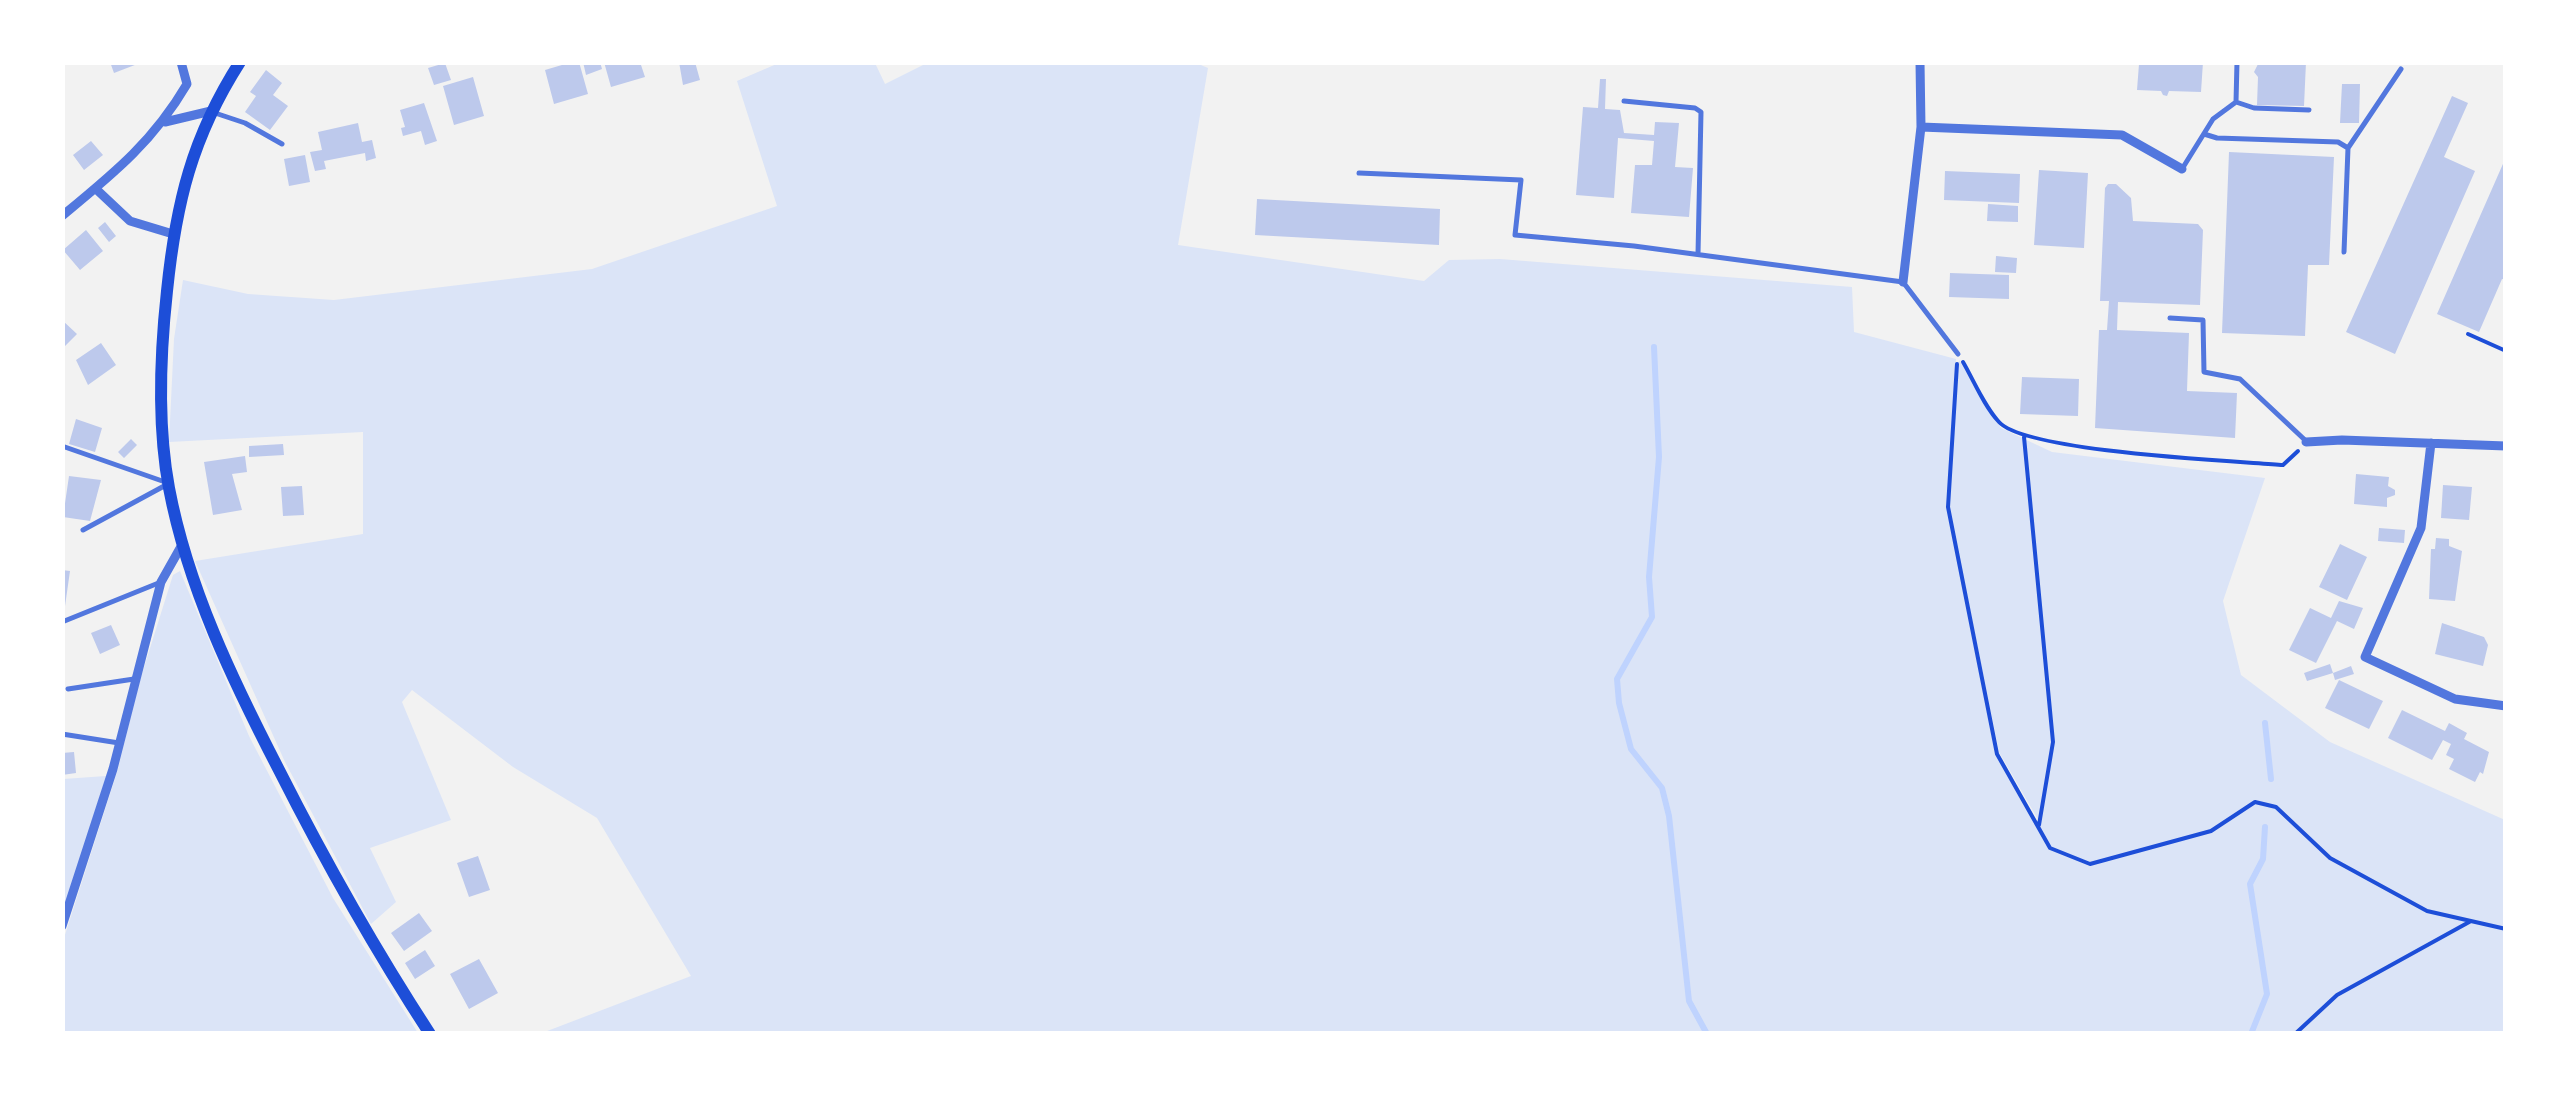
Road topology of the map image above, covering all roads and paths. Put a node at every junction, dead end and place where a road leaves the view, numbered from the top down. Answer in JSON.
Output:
{"nodes":[{"id":1,"x":181,"y":62,"type":"edge"},
{"id":2,"x":240,"y":62,"type":"edge"},
{"id":3,"x":1920,"y":62,"type":"edge"},
{"id":4,"x":2237,"y":62,"type":"edge"},
{"id":5,"x":2401,"y":69,"type":"dead end"},
{"id":6,"x":1624,"y":101,"type":"dead end"},
{"id":7,"x":2236,"y":102,"type":"junction"},
{"id":8,"x":2308,"y":110,"type":"dead end"},
{"id":9,"x":211,"y":111,"type":"junction"},
{"id":10,"x":165,"y":122,"type":"junction"},
{"id":11,"x":1921,"y":127,"type":"junction"},
{"id":12,"x":2204,"y":134,"type":"junction"},
{"id":13,"x":282,"y":144,"type":"dead end"},
{"id":14,"x":2348,"y":148,"type":"junction"},
{"id":15,"x":2182,"y":169,"type":"joint"},
{"id":16,"x":1360,"y":173,"type":"dead end"},
{"id":17,"x":96,"y":189,"type":"junction"},
{"id":18,"x":62,"y":216,"type":"edge"},
{"id":19,"x":173,"y":234,"type":"junction"},
{"id":20,"x":2344,"y":252,"type":"dead end"},
{"id":21,"x":1698,"y":254,"type":"junction"},
{"id":22,"x":1904,"y":282,"type":"junction"},
{"id":23,"x":2170,"y":318,"type":"dead end"},
{"id":24,"x":2468,"y":334,"type":"dead end"},
{"id":25,"x":2506,"y":351,"type":"edge"},
{"id":26,"x":1958,"y":354,"type":"junction"},
{"id":27,"x":2024,"y":437,"type":"junction"},
{"id":28,"x":2306,"y":442,"type":"junction"},
{"id":29,"x":2431,"y":442,"type":"junction"},
{"id":30,"x":62,"y":446,"type":"edge"},
{"id":31,"x":2506,"y":446,"type":"edge"},
{"id":32,"x":168,"y":483,"type":"junction"},
{"id":33,"x":83,"y":530,"type":"dead end"},
{"id":34,"x":183,"y":542,"type":"junction"},
{"id":35,"x":162,"y":582,"type":"junction"},
{"id":36,"x":62,"y":622,"type":"edge"},
{"id":37,"x":135,"y":678,"type":"junction"},
{"id":38,"x":68,"y":689,"type":"dead end"},
{"id":39,"x":2506,"y":706,"type":"edge"},
{"id":40,"x":62,"y":734,"type":"edge"},
{"id":41,"x":119,"y":744,"type":"junction"},
{"id":42,"x":2038,"y":827,"type":"junction"},
{"id":43,"x":2471,"y":921,"type":"junction"},
{"id":44,"x":62,"y":926,"type":"edge"},
{"id":45,"x":2506,"y":929,"type":"edge"},
{"id":46,"x":430,"y":1034,"type":"edge"},
{"id":47,"x":2295,"y":1034,"type":"edge"}],
"edges":[{"from":1,"to":10,"type":"street"},
{"from":2,"to":9,"type":"main road"},
{"from":3,"to":11,"type":"street"},
{"from":4,"to":7,"type":"lane"},
{"from":5,"to":14,"type":"lane"},
{"from":6,"to":21,"type":"lane"},
{"from":7,"to":8,"type":"lane"},
{"from":7,"to":12,"type":"lane"},
{"from":9,"to":10,"type":"street"},
{"from":9,"to":13,"type":"lane"},
{"from":9,"to":19,"type":"main road"},
{"from":10,"to":17,"type":"street"},
{"from":11,"to":15,"type":"street"},
{"from":11,"to":22,"type":"street"},
{"from":12,"to":14,"type":"lane"},
{"from":12,"to":15,"type":"lane"},
{"from":14,"to":20,"type":"lane"},
{"from":16,"to":21,"type":"lane"},
{"from":17,"to":18,"type":"street"},
{"from":17,"to":19,"type":"street"},
{"from":19,"to":32,"type":"main road"},
{"from":21,"to":22,"type":"lane"},
{"from":22,"to":26,"type":"lane"},
{"from":23,"to":28,"type":"lane"},
{"from":24,"to":25,"type":"path"},
{"from":26,"to":27,"type":"path"},
{"from":26,"to":42,"type":"path"},
{"from":27,"to":28,"type":"path"},
{"from":27,"to":42,"type":"path"},
{"from":28,"to":29,"type":"street"},
{"from":29,"to":31,"type":"street"},
{"from":29,"to":39,"type":"street"},
{"from":30,"to":32,"type":"lane"},
{"from":32,"to":33,"type":"lane"},
{"from":32,"to":34,"type":"main road"},
{"from":34,"to":35,"type":"street"},
{"from":34,"to":46,"type":"main road"},
{"from":35,"to":36,"type":"lane"},
{"from":35,"to":37,"type":"street"},
{"from":37,"to":38,"type":"lane"},
{"from":37,"to":41,"type":"street"},
{"from":40,"to":41,"type":"lane"},
{"from":41,"to":44,"type":"street"},
{"from":42,"to":43,"type":"path"},
{"from":43,"to":45,"type":"path"},
{"from":43,"to":47,"type":"path"}]}
